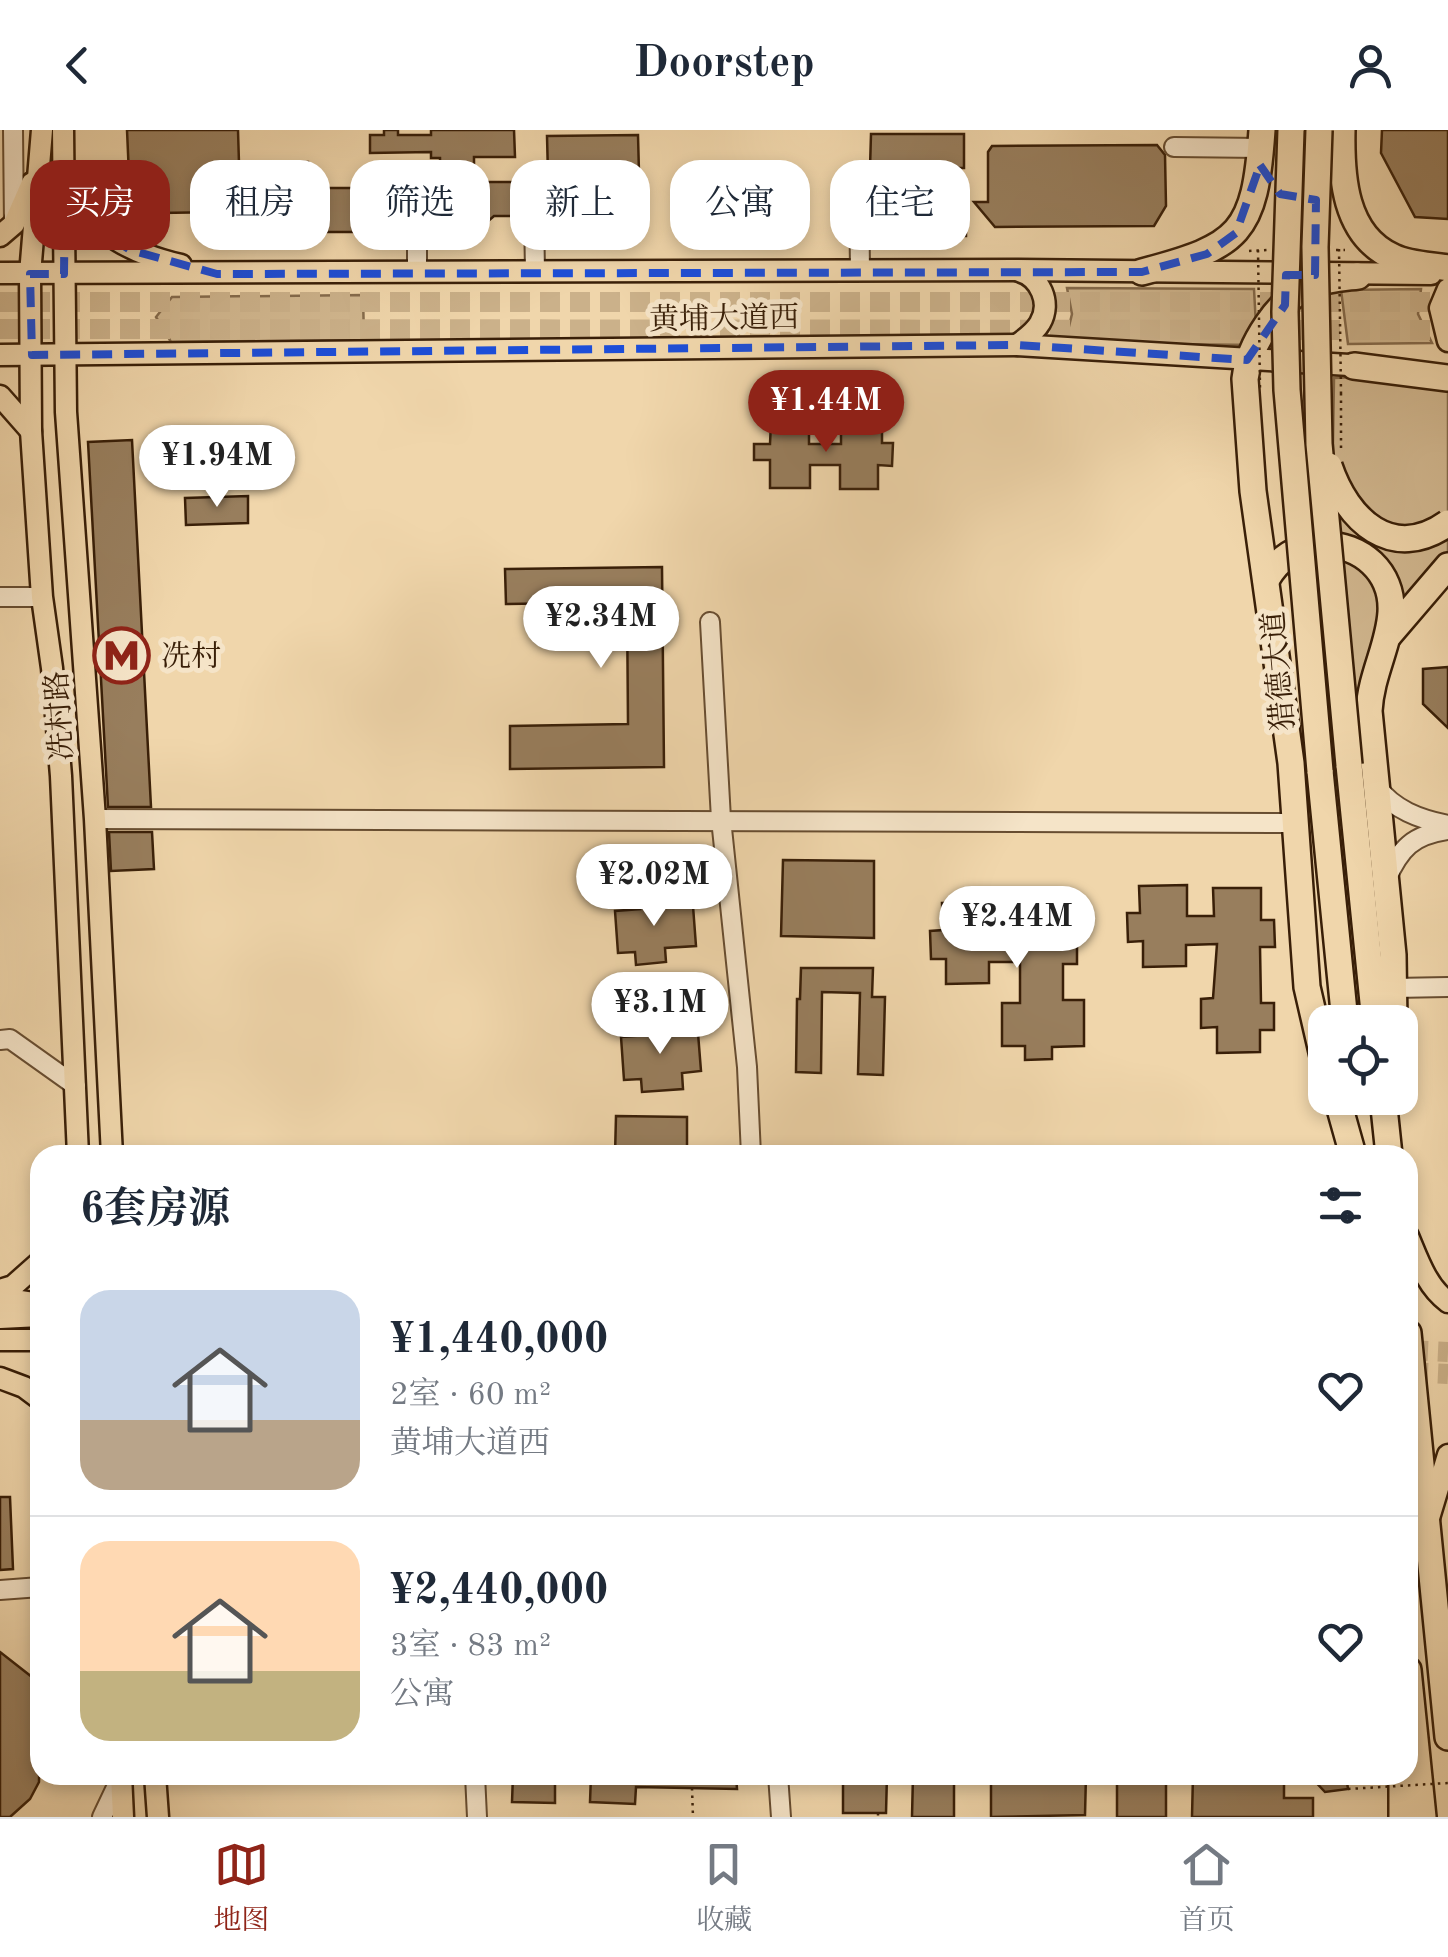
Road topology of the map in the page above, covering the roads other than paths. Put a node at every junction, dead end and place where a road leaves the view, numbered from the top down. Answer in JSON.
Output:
{"nodes":[{"id":1,"x":13,"y":130,"type":"edge"},
{"id":2,"x":63,"y":130,"type":"edge"},
{"id":3,"x":1291,"y":130,"type":"edge"},
{"id":4,"x":1319,"y":130,"type":"edge"},
{"id":5,"x":1342,"y":130,"type":"edge"},
{"id":6,"x":42,"y":136,"type":"edge"},
{"id":7,"x":1174,"y":147,"type":"dead end"},
{"id":8,"x":1261,"y":148,"type":"edge"},
{"id":9,"x":64,"y":160,"type":"edge"},
{"id":10,"x":1343,"y":168,"type":"junction"},
{"id":11,"x":7,"y":230,"type":"edge"},
{"id":12,"x":64,"y":250,"type":"edge"},
{"id":13,"x":130,"y":250,"type":"edge"},
{"id":14,"x":417,"y":250,"type":"edge"},
{"id":15,"x":535,"y":250,"type":"edge"},
{"id":16,"x":860,"y":250,"type":"edge"},
{"id":17,"x":1018,"y":270,"type":"junction"},
{"id":18,"x":1448,"y":271,"type":"edge"},
{"id":19,"x":417,"y":272,"type":"junction"},
{"id":20,"x":535,"y":272,"type":"junction"},
{"id":21,"x":860,"y":272,"type":"junction"},
{"id":22,"x":1142,"y":272,"type":"junction"},
{"id":23,"x":0,"y":274,"type":"edge"},
{"id":24,"x":30,"y":274,"type":"junction"},
{"id":25,"x":64,"y":274,"type":"junction"},
{"id":26,"x":216,"y":274,"type":"junction"},
{"id":27,"x":1358,"y":276,"type":"junction"},
{"id":28,"x":1448,"y":290,"type":"edge"},
{"id":29,"x":1448,"y":341,"type":"edge"},
{"id":30,"x":1016,"y":345,"type":"junction"},
{"id":31,"x":32,"y":354,"type":"junction"},
{"id":32,"x":0,"y":355,"type":"edge"},
{"id":33,"x":65,"y":355,"type":"junction"},
{"id":34,"x":1247,"y":360,"type":"junction"},
{"id":35,"x":1354,"y":366,"type":"junction"},
{"id":36,"x":1448,"y":366,"type":"edge"},
{"id":37,"x":1448,"y":378,"type":"edge"},
{"id":38,"x":1329,"y":390,"type":"junction"},
{"id":39,"x":0,"y":396,"type":"edge"},
{"id":40,"x":31,"y":431,"type":"junction"},
{"id":41,"x":1448,"y":523,"type":"edge"},
{"id":42,"x":1448,"y":566,"type":"edge"},
{"id":43,"x":1266,"y":580,"type":"junction"},
{"id":44,"x":0,"y":597,"type":"edge"},
{"id":45,"x":42,"y":597,"type":"junction"},
{"id":46,"x":710,"y":622,"type":"dead end"},
{"id":47,"x":1386,"y":639,"type":"junction"},
{"id":48,"x":1376,"y":786,"type":"junction"},
{"id":49,"x":96,"y":819,"type":"junction"},
{"id":50,"x":720,"y":819,"type":"junction"},
{"id":51,"x":1296,"y":822,"type":"junction"},
{"id":52,"x":1448,"y":828,"type":"edge"},
{"id":53,"x":1386,"y":881,"type":"junction"},
{"id":54,"x":1394,"y":988,"type":"junction"},
{"id":55,"x":1448,"y":988,"type":"edge"},
{"id":56,"x":1311,"y":1005,"type":"edge"},
{"id":57,"x":1343,"y":1005,"type":"edge"},
{"id":58,"x":1374,"y":1005,"type":"edge"},
{"id":59,"x":1394,"y":1005,"type":"edge"},
{"id":60,"x":0,"y":1040,"type":"edge"},
{"id":61,"x":76,"y":1086,"type":"junction"},
{"id":62,"x":1342,"y":1115,"type":"edge"},
{"id":63,"x":1352,"y":1115,"type":"edge"},
{"id":64,"x":1385,"y":1115,"type":"edge"},
{"id":65,"x":78,"y":1145,"type":"edge"},
{"id":66,"x":112,"y":1145,"type":"edge"},
{"id":67,"x":751,"y":1145,"type":"edge"},
{"id":68,"x":1352,"y":1145,"type":"edge"},
{"id":69,"x":1354,"y":1145,"type":"edge"},
{"id":70,"x":1388,"y":1145,"type":"edge"},
{"id":71,"x":1418,"y":1259,"type":"edge"},
{"id":72,"x":30,"y":1271,"type":"edge"},
{"id":73,"x":0,"y":1294,"type":"edge"},
{"id":74,"x":30,"y":1302,"type":"edge"},
{"id":75,"x":1448,"y":1302,"type":"edge"},
{"id":76,"x":30,"y":1316,"type":"edge"},
{"id":77,"x":0,"y":1318,"type":"edge"},
{"id":78,"x":0,"y":1340,"type":"edge"},
{"id":79,"x":30,"y":1340,"type":"edge"},
{"id":80,"x":0,"y":1378,"type":"edge"},
{"id":81,"x":30,"y":1391,"type":"edge"},
{"id":82,"x":1418,"y":1426,"type":"edge"},
{"id":83,"x":1448,"y":1455,"type":"edge"},
{"id":84,"x":1428,"y":1520,"type":"junction"},
{"id":85,"x":30,"y":1588,"type":"edge"},
{"id":86,"x":0,"y":1590,"type":"edge"},
{"id":87,"x":1438,"y":1632,"type":"junction"},
{"id":88,"x":1448,"y":1665,"type":"edge"},
{"id":89,"x":1448,"y":1737,"type":"edge"},
{"id":90,"x":1418,"y":1762,"type":"edge"},
{"id":91,"x":117,"y":1785,"type":"edge"},
{"id":92,"x":121,"y":1785,"type":"edge"},
{"id":93,"x":157,"y":1785,"type":"edge"},
{"id":94,"x":475,"y":1785,"type":"edge"},
{"id":95,"x":779,"y":1785,"type":"edge"},
{"id":96,"x":1402,"y":1785,"type":"edge"},
{"id":97,"x":160,"y":1812,"type":"edge"},
{"id":98,"x":102,"y":1817,"type":"edge"},
{"id":99,"x":123,"y":1817,"type":"edge"},
{"id":100,"x":477,"y":1817,"type":"edge"},
{"id":101,"x":781,"y":1817,"type":"edge"},
{"id":102,"x":1402,"y":1817,"type":"edge"},
{"id":103,"x":1424,"y":1817,"type":"edge"}],
"edges":[{"from":1,"to":11,"type":"street"},
{"from":2,"to":9,"type":"main road","name":"冼村路"},
{"from":3,"to":57,"type":"highway","name":"猎德大道","bridge":true},
{"from":4,"to":38,"type":"highway","bridge":true},
{"from":5,"to":10,"type":"highway"},
{"from":6,"to":11,"type":"main road"},
{"from":6,"to":24,"type":"main road","name":"冼村路"},
{"from":7,"to":8,"type":"street"},
{"from":8,"to":10,"type":"highway"},
{"from":8,"to":22,"type":"highway"},
{"from":10,"to":18,"type":"highway"},
{"from":12,"to":25,"type":"main road","name":"冼村路"},
{"from":13,"to":26,"type":"main road"},
{"from":14,"to":19,"type":"street"},
{"from":15,"to":20,"type":"street"},
{"from":16,"to":21,"type":"street"},
{"from":17,"to":21,"type":"main road","name":"黄埔大道西"},
{"from":17,"to":22,"type":"main road","name":"黄埔大道西"},
{"from":17,"to":30,"type":"main road"},
{"from":18,"to":27,"type":"main road","name":"黄埔大道西"},
{"from":19,"to":20,"type":"main road","name":"黄埔大道西"},
{"from":19,"to":26,"type":"main road","name":"黄埔大道西"},
{"from":20,"to":21,"type":"main road","name":"黄埔大道西"},
{"from":22,"to":27,"type":"main road","name":"黄埔大道西"},
{"from":23,"to":24,"type":"main road","name":"黄埔大道西"},
{"from":24,"to":25,"type":"main road","name":"黄埔大道西"},
{"from":24,"to":31,"type":"main road","name":"冼村路"},
{"from":25,"to":26,"type":"main road","name":"黄埔大道西"},
{"from":25,"to":33,"type":"main road","name":"冼村路"},
{"from":27,"to":34,"type":"highway"},
{"from":28,"to":29,"type":"main road"},
{"from":30,"to":33,"type":"main road","name":"黄埔大道西"},
{"from":30,"to":34,"type":"main road","name":"黄埔大道西"},
{"from":31,"to":32,"type":"main road","name":"黄埔大道西"},
{"from":31,"to":33,"type":"main road","name":"黄埔大道西"},
{"from":31,"to":40,"type":"main road","name":"冼村路"},
{"from":33,"to":49,"type":"main road","name":"冼村路"},
{"from":34,"to":35,"type":"main road","name":"黄埔大道西"},
{"from":34,"to":43,"type":"highway"},
{"from":35,"to":36,"type":"main road","name":"黄埔大道西"},
{"from":35,"to":37,"type":"highway"},
{"from":38,"to":41,"type":"highway","bridge":true},
{"from":38,"to":58,"type":"highway","name":"猎德大道","bridge":true},
{"from":39,"to":40,"type":"main road"},
{"from":40,"to":45,"type":"main road","name":"冼村路"},
{"from":42,"to":47,"type":"highway"},
{"from":43,"to":47,"type":"highway"},
{"from":43,"to":51,"type":"highway"},
{"from":44,"to":45,"type":"street"},
{"from":45,"to":61,"type":"main road","name":"冼村路"},
{"from":46,"to":50,"type":"street"},
{"from":47,"to":48,"type":"highway"},
{"from":48,"to":52,"type":"street"},
{"from":48,"to":53,"type":"highway"},
{"from":49,"to":50,"type":"street"},
{"from":49,"to":66,"type":"main road","name":"冼村路"},
{"from":50,"to":51,"type":"street"},
{"from":50,"to":67,"type":"street"},
{"from":51,"to":56,"type":"highway"},
{"from":52,"to":53,"type":"street"},
{"from":53,"to":54,"type":"highway"},
{"from":54,"to":55,"type":"street"},
{"from":54,"to":59,"type":"highway"},
{"from":60,"to":61,"type":"street"},
{"from":61,"to":65,"type":"main road","name":"冼村路"},
{"from":62,"to":68,"type":"highway"},
{"from":63,"to":69,"type":"highway"},
{"from":64,"to":70,"type":"highway"},
{"from":71,"to":75,"type":"main road"},
{"from":72,"to":73,"type":"main road"},
{"from":73,"to":74,"type":"main road"},
{"from":76,"to":77,"type":"main road"},
{"from":78,"to":79,"type":"main road"},
{"from":80,"to":81,"type":"main road"},
{"from":82,"to":84,"type":"highway"},
{"from":83,"to":84,"type":"main road"},
{"from":84,"to":87,"type":"highway"},
{"from":85,"to":86,"type":"street"},
{"from":87,"to":88,"type":"highway"},
{"from":87,"to":89,"type":"highway"},
{"from":90,"to":103,"type":"highway"},
{"from":91,"to":98,"type":"street"},
{"from":92,"to":99,"type":"main road"},
{"from":93,"to":97,"type":"main road"},
{"from":94,"to":100,"type":"street"},
{"from":95,"to":101,"type":"street"},
{"from":96,"to":102,"type":"highway"}]}
